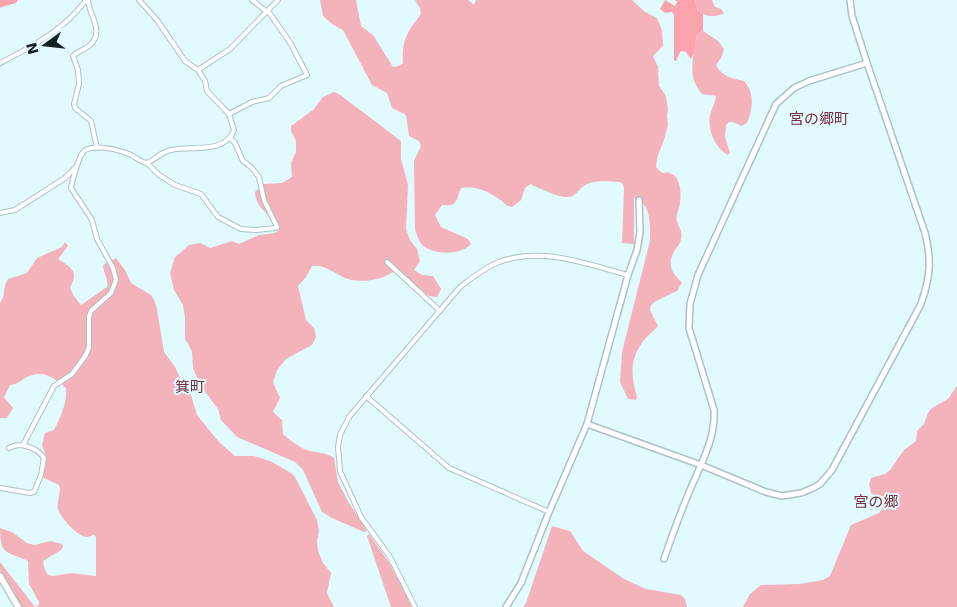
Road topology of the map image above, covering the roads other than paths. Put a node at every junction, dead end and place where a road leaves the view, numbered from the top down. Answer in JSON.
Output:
{"nodes":[{"id":1,"x":87,"y":0,"type":"edge"},
{"id":2,"x":139,"y":0,"type":"edge"},
{"id":3,"x":252,"y":0,"type":"edge"},
{"id":4,"x":278,"y":0,"type":"edge"},
{"id":5,"x":850,"y":0,"type":"edge"},
{"id":6,"x":268,"y":11,"type":"junction"},
{"id":7,"x":0,"y":63,"type":"edge"},
{"id":8,"x":866,"y":63,"type":"junction"},
{"id":9,"x":198,"y":70,"type":"junction"},
{"id":10,"x":229,"y":114,"type":"junction"},
{"id":11,"x":230,"y":138,"type":"junction"},
{"id":12,"x":97,"y":148,"type":"junction"},
{"id":13,"x":147,"y":163,"type":"junction"},
{"id":14,"x":76,"y":167,"type":"junction"},
{"id":15,"x":639,"y":200,"type":"dead end"},
{"id":16,"x":0,"y":213,"type":"edge"},
{"id":17,"x":387,"y":262,"type":"dead end"},
{"id":18,"x":628,"y":275,"type":"junction"},
{"id":19,"x":440,"y":310,"type":"junction"},
{"id":20,"x":366,"y":396,"type":"junction"},
{"id":21,"x":587,"y":424,"type":"junction"},
{"id":22,"x":23,"y":445,"type":"junction"},
{"id":23,"x":9,"y":448,"type":"dead end"},
{"id":24,"x":701,"y":465,"type":"junction"},
{"id":25,"x":0,"y":488,"type":"edge"},
{"id":26,"x":549,"y":512,"type":"junction"},
{"id":27,"x":664,"y":559,"type":"dead end"},
{"id":28,"x":0,"y":576,"type":"edge"},
{"id":29,"x":18,"y":607,"type":"edge"},
{"id":30,"x":415,"y":607,"type":"edge"},
{"id":31,"x":506,"y":607,"type":"edge"}],
"edges":[{"from":1,"to":7,"type":"street"},
{"from":1,"to":12,"type":"street"},
{"from":2,"to":9,"type":"street"},
{"from":3,"to":6,"type":"street"},
{"from":4,"to":6,"type":"street"},
{"from":5,"to":8,"type":"street"},
{"from":6,"to":9,"type":"street"},
{"from":6,"to":10,"type":"street"},
{"from":8,"to":24,"type":"street"},
{"from":8,"to":24,"type":"street"},
{"from":9,"to":10,"type":"street"},
{"from":10,"to":11,"type":"street"},
{"from":11,"to":13,"type":"street"},
{"from":11,"to":13,"type":"street"},
{"from":12,"to":13,"type":"street"},
{"from":12,"to":14,"type":"street"},
{"from":14,"to":16,"type":"street"},
{"from":14,"to":22,"type":"street"},
{"from":15,"to":18,"type":"street"},
{"from":17,"to":19,"type":"street"},
{"from":18,"to":19,"type":"street"},
{"from":18,"to":21,"type":"street"},
{"from":19,"to":20,"type":"street"},
{"from":20,"to":26,"type":"street"},
{"from":20,"to":30,"type":"street"},
{"from":21,"to":24,"type":"street"},
{"from":21,"to":26,"type":"street"},
{"from":22,"to":23,"type":"street"},
{"from":22,"to":25,"type":"street"},
{"from":24,"to":27,"type":"street"},
{"from":26,"to":31,"type":"street"},
{"from":28,"to":29,"type":"main road"}]}
